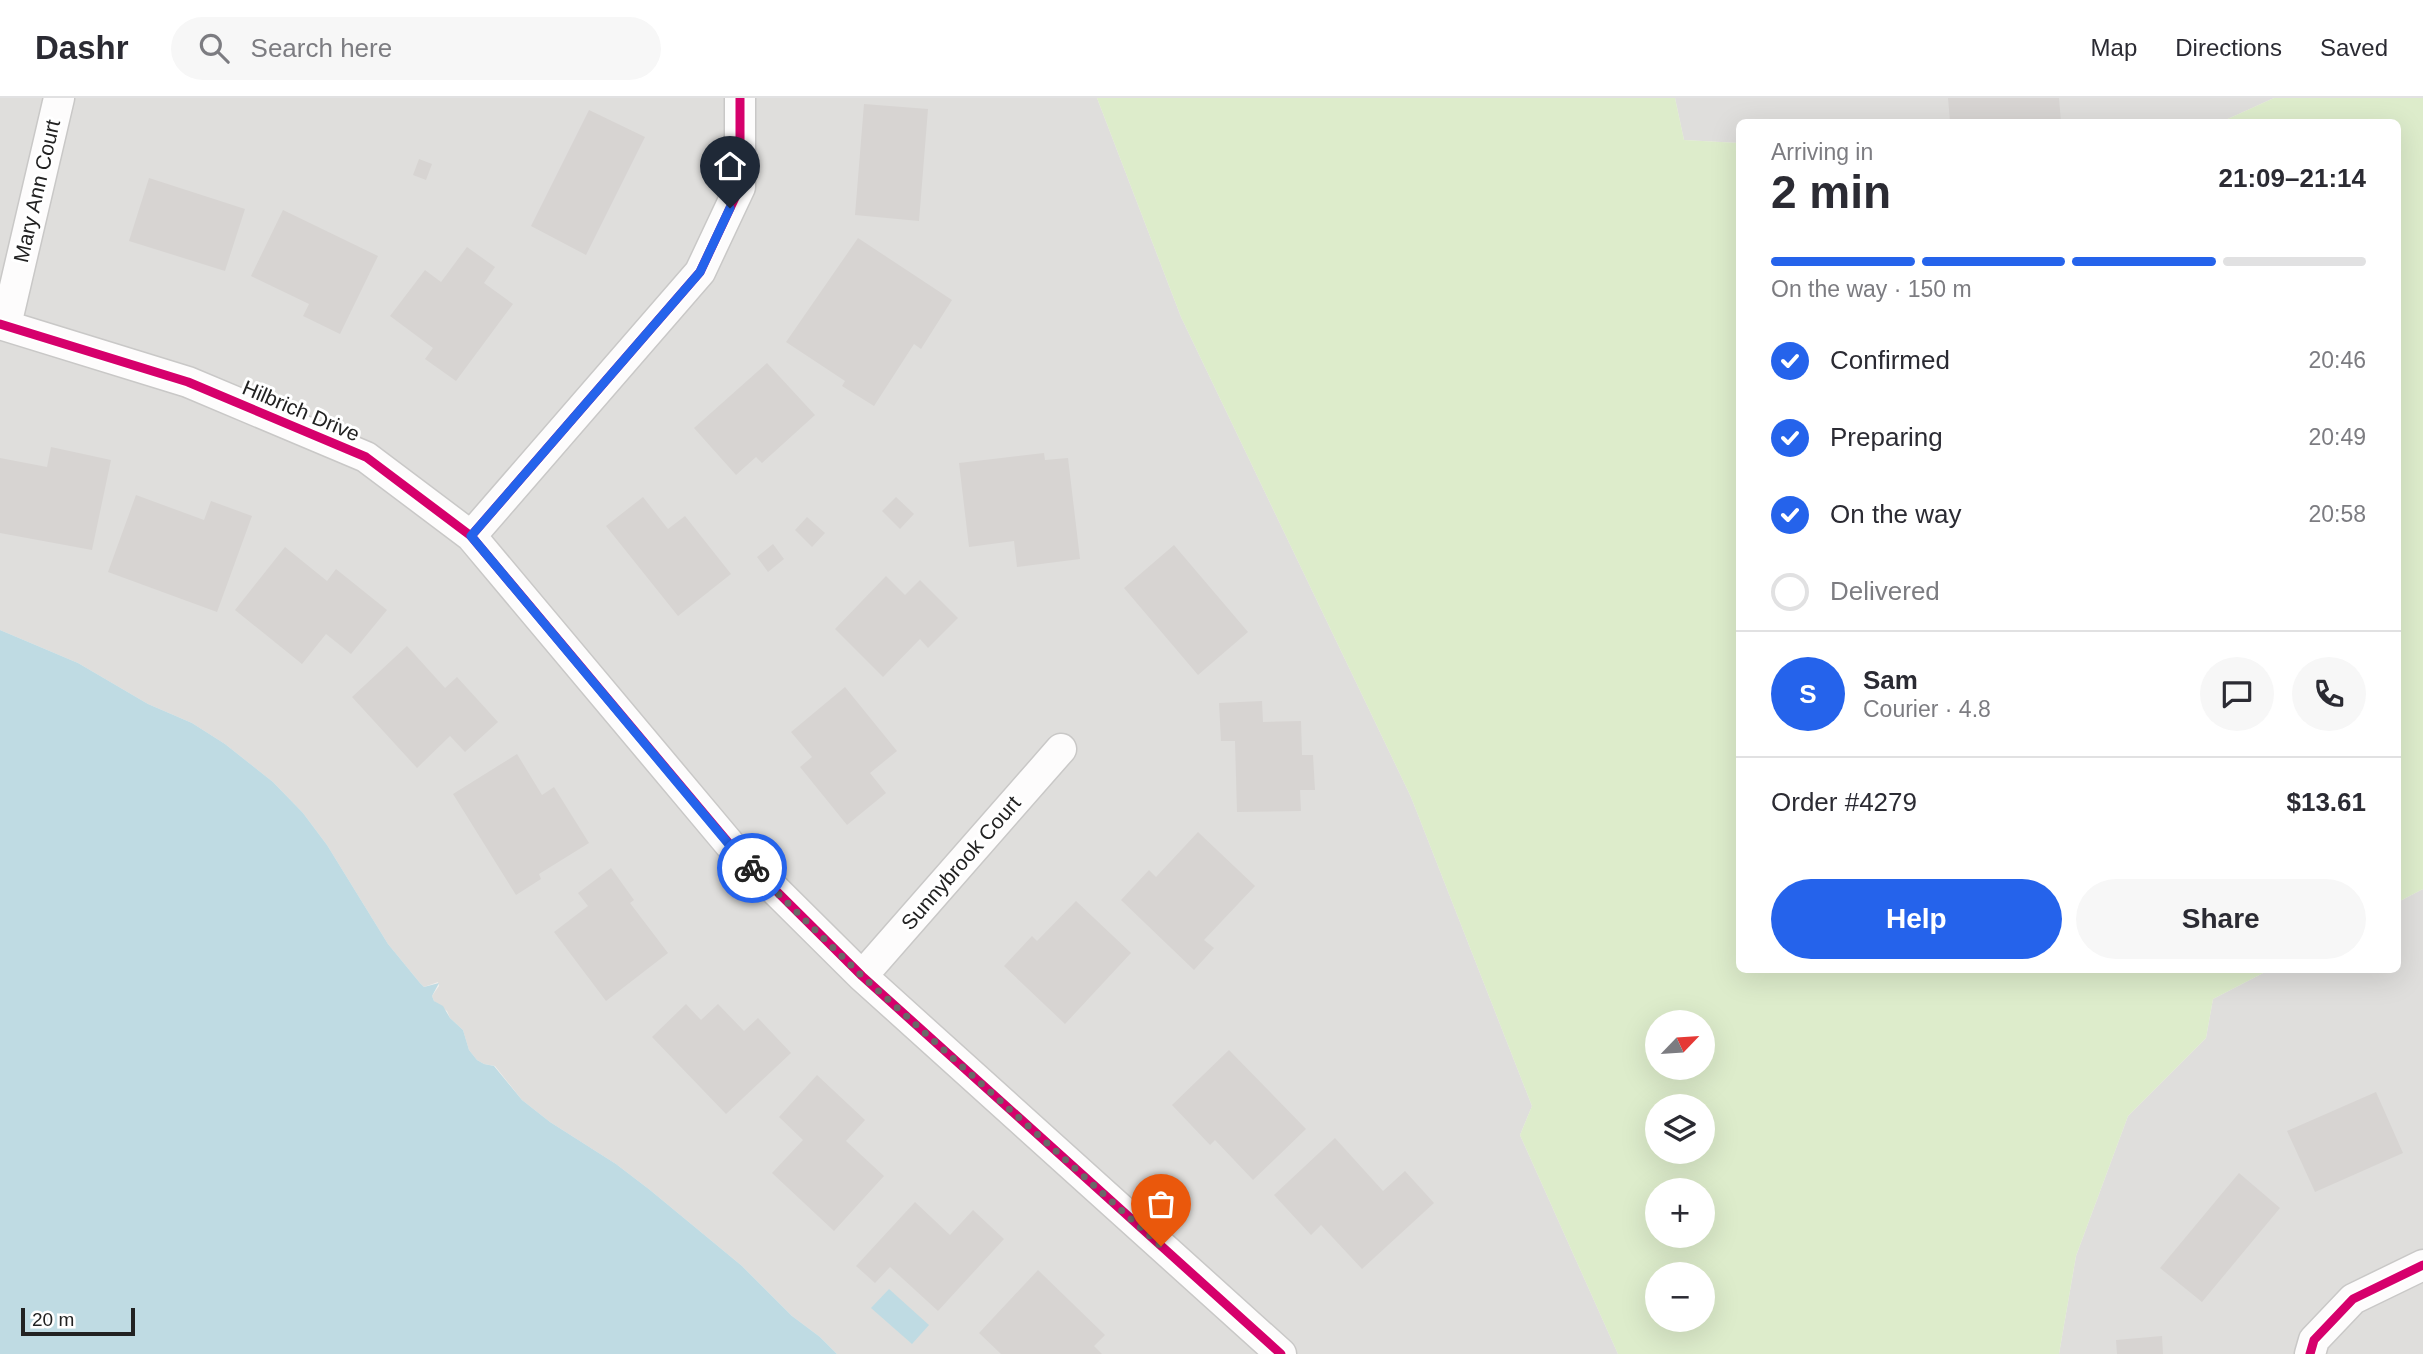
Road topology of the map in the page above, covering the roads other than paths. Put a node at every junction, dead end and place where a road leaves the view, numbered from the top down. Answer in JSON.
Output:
{"nodes":[{"id":1,"x":59,"y":98,"type":"edge"},
{"id":2,"x":740,"y":98,"type":"edge"},
{"id":3,"x":3,"y":324,"type":"edge"},
{"id":4,"x":471,"y":536,"type":"junction"},
{"id":5,"x":1061,"y":749,"type":"dead end"},
{"id":6,"x":862,"y":976,"type":"junction"},
{"id":7,"x":2423,"y":1265,"type":"edge"},
{"id":8,"x":1281,"y":1354,"type":"edge"},
{"id":9,"x":2310,"y":1354,"type":"edge"}],
"edges":[{"from":1,"to":3,"type":"street","name":"Mary Ann Court"},
{"from":2,"to":4,"type":"street"},
{"from":3,"to":4,"type":"street","name":"Hilbrich Drive"},
{"from":4,"to":6,"type":"street","name":"Hilbrich Drive"},
{"from":5,"to":6,"type":"street","name":"Sunnybrook Court"},
{"from":6,"to":8,"type":"street","name":"Hilbrich Drive"},
{"from":7,"to":9,"type":"street"}]}
